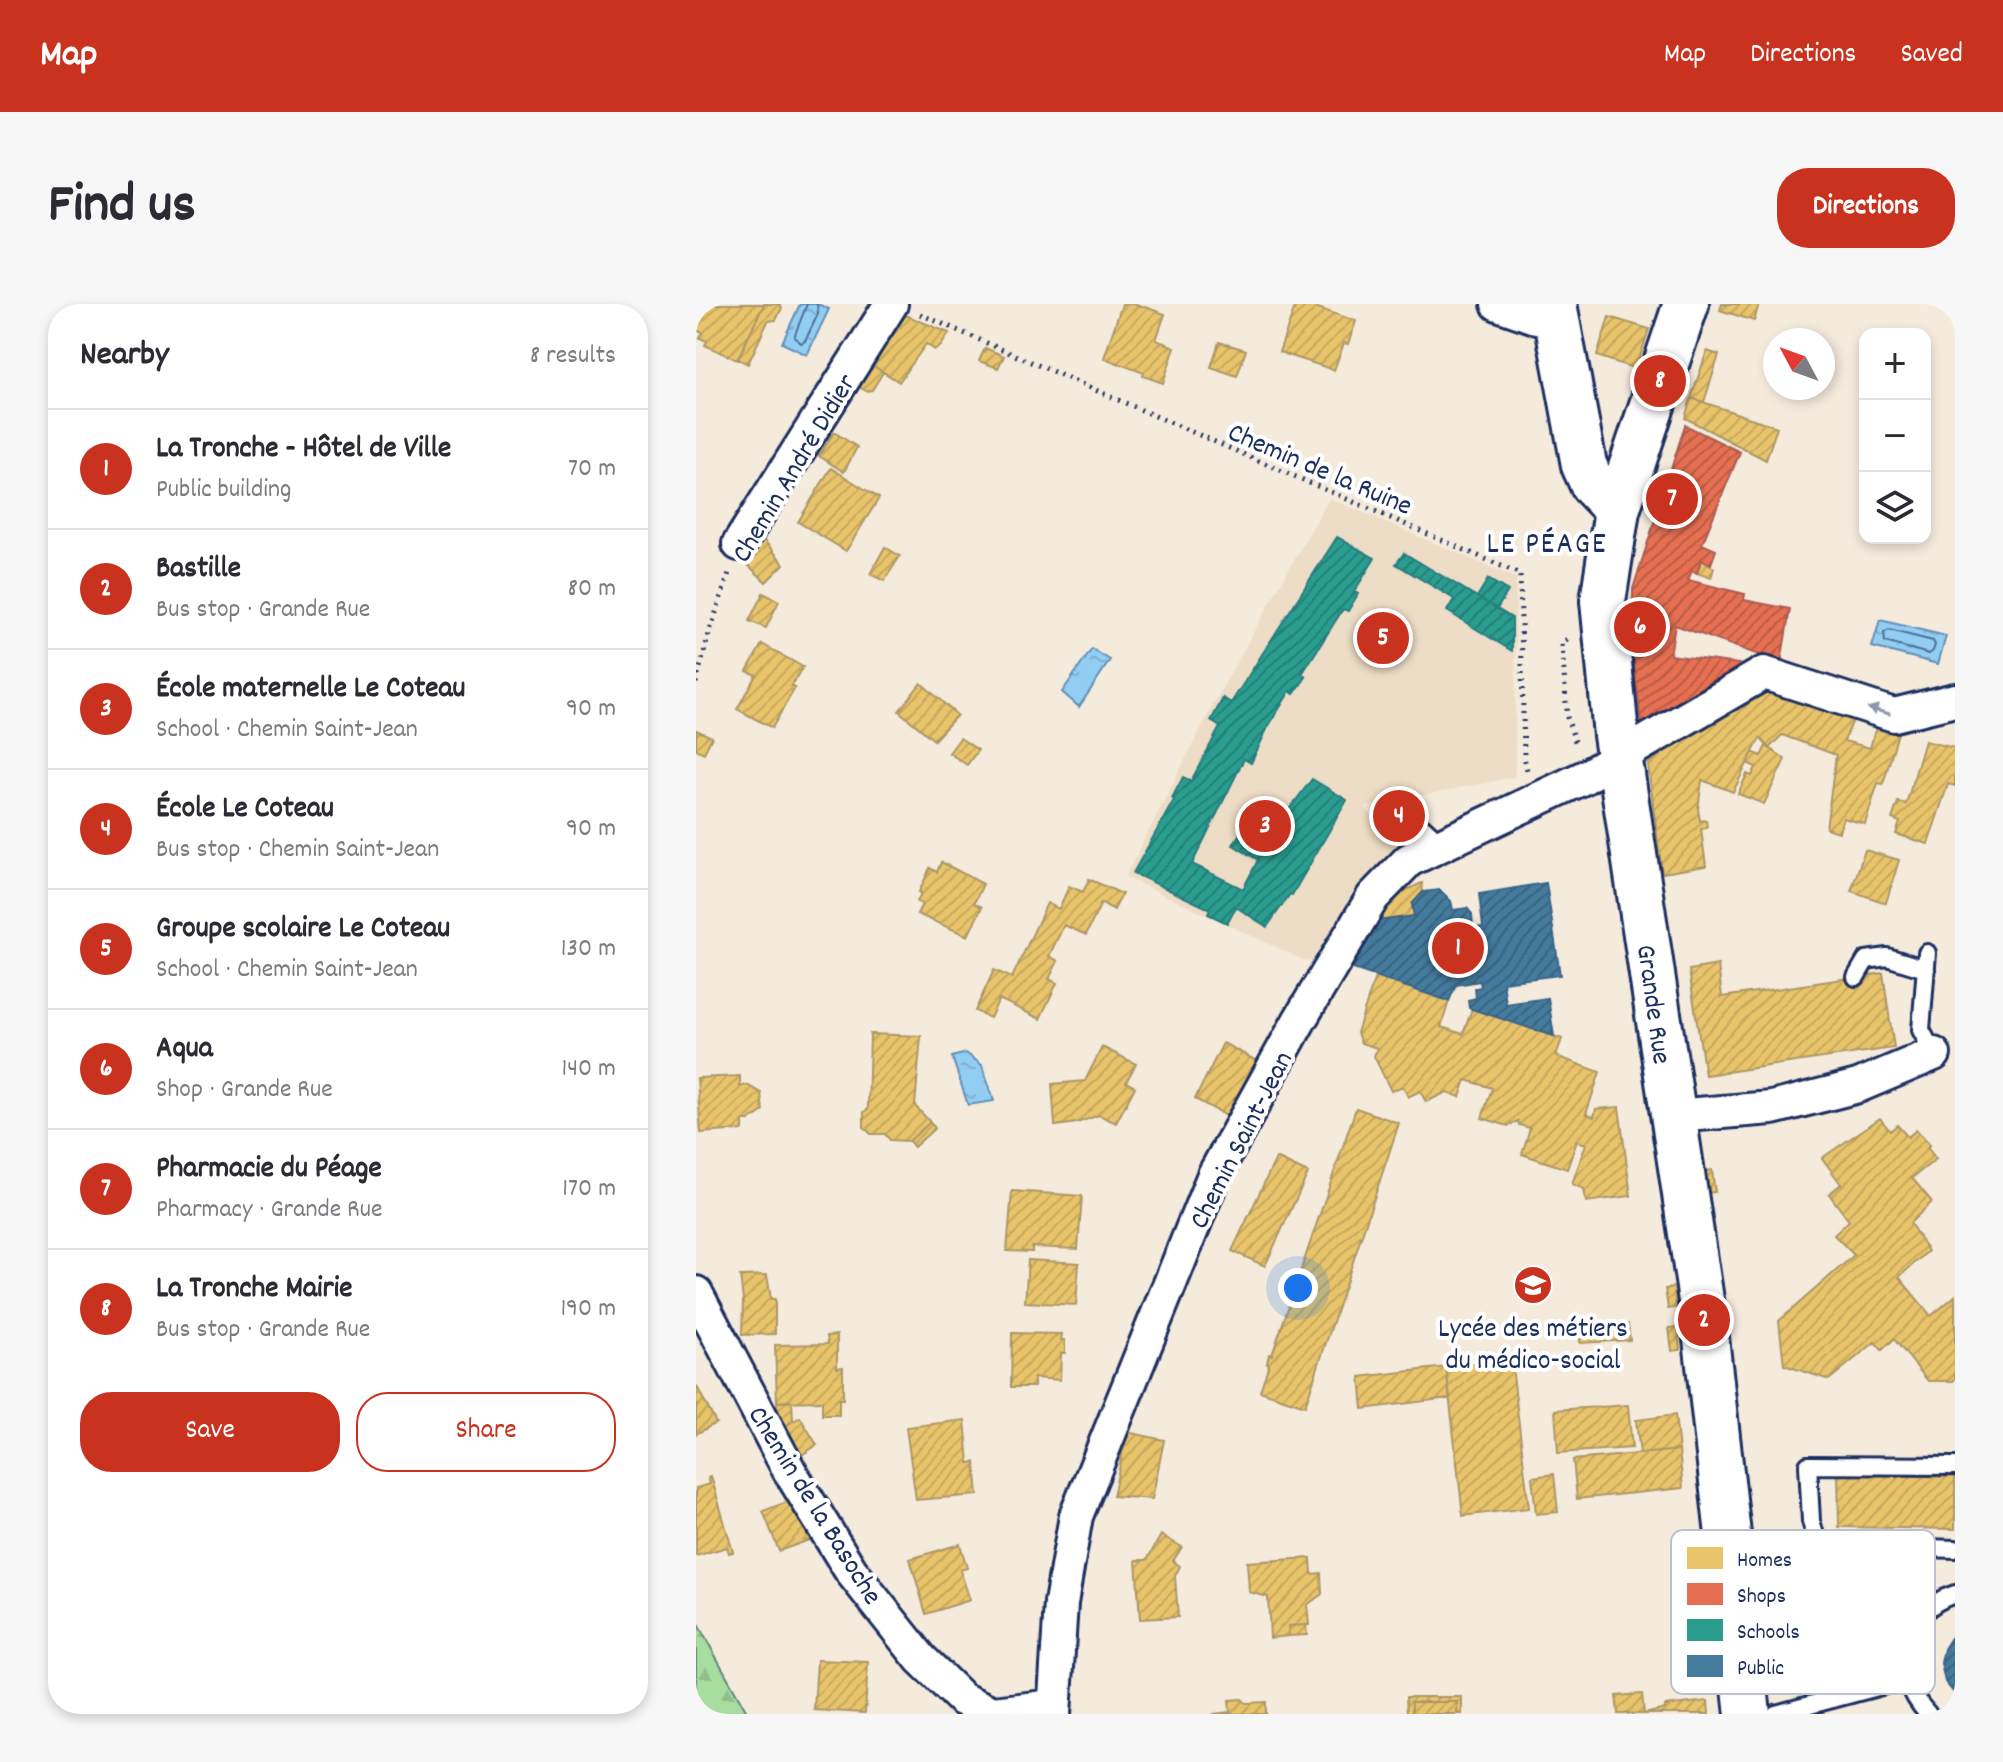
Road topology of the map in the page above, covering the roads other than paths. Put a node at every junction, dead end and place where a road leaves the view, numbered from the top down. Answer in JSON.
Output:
{"nodes":[{"id":1,"x":1498,"y":304,"type":"edge"},
{"id":2,"x":1686,"y":304,"type":"edge"},
{"id":3,"x":901,"y":307,"type":"edge"},
{"id":4,"x":1556,"y":314,"type":"edge"},
{"id":5,"x":1617,"y":510,"type":"junction"},
{"id":6,"x":739,"y":544,"type":"road end"},
{"id":7,"x":1955,"y":700,"type":"edge"},
{"id":8,"x":1620,"y":757,"type":"junction"},
{"id":9,"x":1399,"y":816,"type":"dead end"},
{"id":10,"x":1434,"y":848,"type":"junction"},
{"id":11,"x":1856,"y":977,"type":"dead end"},
{"id":12,"x":1934,"y":1054,"type":"joint"},
{"id":13,"x":1673,"y":1116,"type":"junction"},
{"id":14,"x":696,"y":1293,"type":"edge"},
{"id":15,"x":1955,"y":1466,"type":"edge"},
{"id":16,"x":1727,"y":1530,"type":"edge"},
{"id":17,"x":1814,"y":1530,"type":"edge"},
{"id":18,"x":1935,"y":1548,"type":"edge"},
{"id":19,"x":1955,"y":1549,"type":"edge"},
{"id":20,"x":1955,"y":1594,"type":"edge"},
{"id":21,"x":1935,"y":1604,"type":"edge"},
{"id":22,"x":1746,"y":1694,"type":"edge"},
{"id":23,"x":1851,"y":1694,"type":"edge"},
{"id":24,"x":1912,"y":1694,"type":"edge"},
{"id":25,"x":1053,"y":1710,"type":"edge"},
{"id":26,"x":1748,"y":1714,"type":"edge"},
{"id":27,"x":1776,"y":1714,"type":"edge"},
{"id":28,"x":1928,"y":1714,"type":"edge"}],
"edges":[{"from":1,"to":4,"type":"street"},
{"from":2,"to":5,"type":"main road","name":"Grande Rue"},
{"from":3,"to":6,"type":"street","name":"Chemin André Didier"},
{"from":4,"to":5,"type":"main road"},
{"from":5,"to":8,"type":"main road","name":"Grande Rue"},
{"from":7,"to":8,"type":"street","name":"Chemin Saint-Jean","one_way":true},
{"from":8,"to":10,"type":"street","name":"Chemin Saint-Jean"},
{"from":8,"to":13,"type":"main road","name":"Grande Rue"},
{"from":9,"to":10,"type":"street"},
{"from":10,"to":25,"type":"street","name":"Chemin Saint-Jean"},
{"from":11,"to":12,"type":"lane"},
{"from":12,"to":13,"type":"street"},
{"from":13,"to":16,"type":"main road","name":"Grande Rue"},
{"from":14,"to":25,"type":"street","name":"Chemin de la Basoche"},
{"from":15,"to":17,"type":"lane"},
{"from":18,"to":19,"type":"lane"},
{"from":20,"to":21,"type":"lane"},
{"from":22,"to":26,"type":"main road","name":"Grande Rue"},
{"from":23,"to":27,"type":"lane"},
{"from":24,"to":28,"type":"lane"}]}
